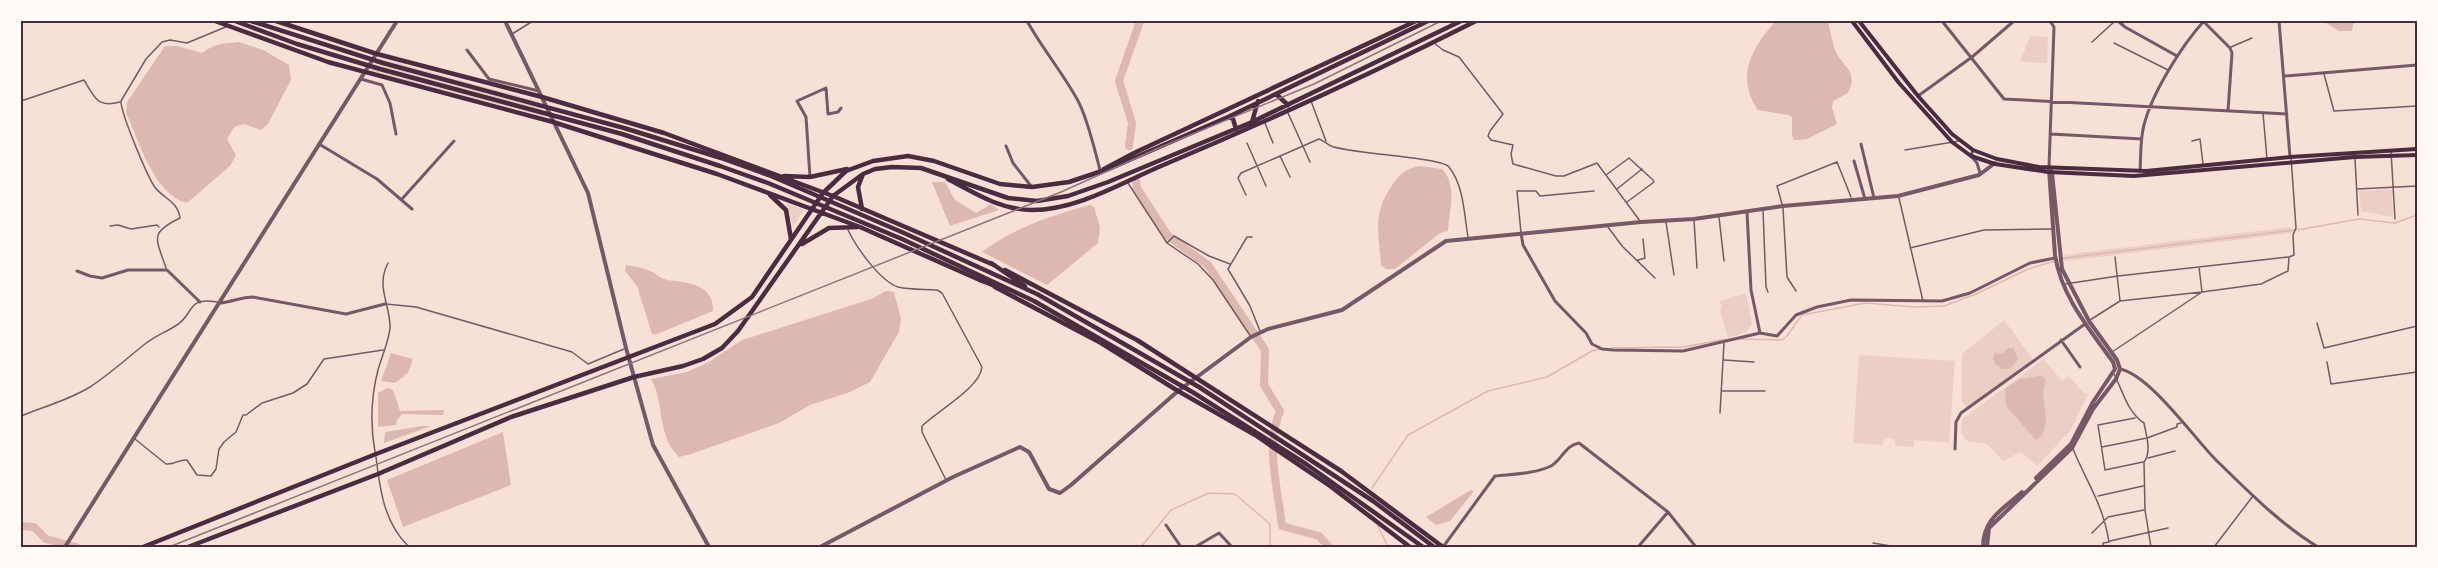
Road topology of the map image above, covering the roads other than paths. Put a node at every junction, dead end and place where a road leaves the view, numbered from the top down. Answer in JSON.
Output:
{"nodes":[{"id":1,"x":216,"y":21,"type":"edge"},
{"id":2,"x":235,"y":21,"type":"edge"},
{"id":3,"x":250,"y":21,"type":"edge"},
{"id":4,"x":276,"y":21,"type":"edge"},
{"id":5,"x":397,"y":21,"type":"edge"},
{"id":6,"x":505,"y":21,"type":"edge"},
{"id":7,"x":533,"y":21,"type":"edge"},
{"id":8,"x":1027,"y":21,"type":"edge"},
{"id":9,"x":1416,"y":21,"type":"edge"},
{"id":10,"x":1428,"y":21,"type":"edge"},
{"id":11,"x":1461,"y":21,"type":"edge"},
{"id":12,"x":1476,"y":21,"type":"edge"},
{"id":13,"x":1852,"y":21,"type":"edge"},
{"id":14,"x":1859,"y":21,"type":"edge"},
{"id":15,"x":1942,"y":21,"type":"edge"},
{"id":16,"x":2014,"y":21,"type":"edge"},
{"id":17,"x":2050,"y":21,"type":"edge"},
{"id":18,"x":2116,"y":21,"type":"edge"},
{"id":19,"x":2203,"y":21,"type":"edge"},
{"id":20,"x":2279,"y":21,"type":"edge"},
{"id":21,"x":229,"y":26,"type":"junction"},
{"id":22,"x":512,"y":34,"type":"junction"},
{"id":23,"x":2252,"y":38,"type":"dead end"},
{"id":24,"x":1434,"y":42,"type":"junction"},
{"id":25,"x":2092,"y":42,"type":"dead end"},
{"id":26,"x":2114,"y":43,"type":"dead end"},
{"id":27,"x":2230,"y":48,"type":"junction"},
{"id":28,"x":467,"y":50,"type":"dead end"},
{"id":29,"x":377,"y":54,"type":"junction"},
{"id":30,"x":2177,"y":56,"type":"junction"},
{"id":31,"x":1972,"y":57,"type":"junction"},
{"id":32,"x":2417,"y":65,"type":"edge"},
{"id":33,"x":2169,"y":71,"type":"junction"},
{"id":34,"x":365,"y":73,"type":"junction"},
{"id":35,"x":2324,"y":73,"type":"junction"},
{"id":36,"x":2285,"y":76,"type":"junction"},
{"id":37,"x":361,"y":79,"type":"junction"},
{"id":38,"x":1274,"y":92,"type":"junction"},
{"id":39,"x":540,"y":94,"type":"junction"},
{"id":40,"x":1260,"y":96,"type":"junction"},
{"id":41,"x":1916,"y":98,"type":"junction"},
{"id":42,"x":21,"y":101,"type":"edge"},
{"id":43,"x":1311,"y":101,"type":"junction"},
{"id":44,"x":2052,"y":101,"type":"junction"},
{"id":45,"x":121,"y":102,"type":"junction"},
{"id":46,"x":1257,"y":103,"type":"junction"},
{"id":47,"x":1288,"y":105,"type":"junction"},
{"id":48,"x":2417,"y":106,"type":"edge"},
{"id":49,"x":2151,"y":107,"type":"junction"},
{"id":50,"x":841,"y":108,"type":"dead end"},
{"id":51,"x":2228,"y":111,"type":"junction"},
{"id":52,"x":1287,"y":112,"type":"junction"},
{"id":53,"x":2263,"y":113,"type":"junction"},
{"id":54,"x":2287,"y":114,"type":"junction"},
{"id":55,"x":1228,"y":117,"type":"junction"},
{"id":56,"x":553,"y":122,"type":"junction"},
{"id":57,"x":1252,"y":122,"type":"junction"},
{"id":58,"x":1265,"y":122,"type":"junction"},
{"id":59,"x":1236,"y":129,"type":"junction"},
{"id":60,"x":1249,"y":130,"type":"junction"},
{"id":61,"x":396,"y":134,"type":"dead end"},
{"id":62,"x":2051,"y":134,"type":"junction"},
{"id":63,"x":2142,"y":139,"type":"junction"},
{"id":64,"x":454,"y":141,"type":"dead end"},
{"id":65,"x":1959,"y":141,"type":"junction"},
{"id":66,"x":2192,"y":141,"type":"dead end"},
{"id":67,"x":1247,"y":142,"type":"dead end"},
{"id":68,"x":1326,"y":142,"type":"junction"},
{"id":69,"x":1952,"y":142,"type":"junction"},
{"id":70,"x":1273,"y":143,"type":"dead end"},
{"id":71,"x":320,"y":144,"type":"junction"},
{"id":72,"x":1861,"y":144,"type":"dead end"},
{"id":73,"x":1006,"y":146,"type":"dead end"},
{"id":74,"x":1303,"y":146,"type":"junction"},
{"id":75,"x":2417,"y":149,"type":"edge"},
{"id":76,"x":1905,"y":150,"type":"dead end"},
{"id":77,"x":1973,"y":150,"type":"junction"},
{"id":78,"x":2391,"y":150,"type":"junction"},
{"id":79,"x":2355,"y":154,"type":"junction"},
{"id":80,"x":1280,"y":155,"type":"junction"},
{"id":81,"x":2417,"y":155,"type":"edge"},
{"id":82,"x":1971,"y":156,"type":"junction"},
{"id":83,"x":2391,"y":156,"type":"junction"},
{"id":84,"x":2290,"y":157,"type":"junction"},
{"id":85,"x":1997,"y":159,"type":"junction"},
{"id":86,"x":2267,"y":159,"type":"junction"},
{"id":87,"x":1854,"y":160,"type":"dead end"},
{"id":88,"x":873,"y":162,"type":"junction"},
{"id":89,"x":1310,"y":162,"type":"dead end"},
{"id":90,"x":2291,"y":162,"type":"junction"},
{"id":91,"x":1995,"y":164,"type":"junction"},
{"id":92,"x":2204,"y":165,"type":"junction"},
{"id":93,"x":1257,"y":166,"type":"junction"},
{"id":94,"x":2049,"y":167,"type":"junction"},
{"id":95,"x":1642,"y":169,"type":"junction"},
{"id":96,"x":1102,"y":170,"type":"junction"},
{"id":97,"x":2140,"y":171,"type":"junction"},
{"id":98,"x":935,"y":172,"type":"junction"},
{"id":99,"x":2050,"y":173,"type":"junction"},
{"id":100,"x":773,"y":174,"type":"junction"},
{"id":101,"x":863,"y":174,"type":"junction"},
{"id":102,"x":1606,"y":175,"type":"junction"},
{"id":103,"x":1979,"y":175,"type":"junction"},
{"id":104,"x":810,"y":177,"type":"junction"},
{"id":105,"x":1290,"y":177,"type":"dead end"},
{"id":106,"x":1127,"y":181,"type":"junction"},
{"id":107,"x":1266,"y":186,"type":"dead end"},
{"id":108,"x":2417,"y":186,"type":"edge"},
{"id":109,"x":1032,"y":187,"type":"junction"},
{"id":110,"x":2394,"y":187,"type":"junction"},
{"id":111,"x":1616,"y":189,"type":"junction"},
{"id":112,"x":2356,"y":189,"type":"junction"},
{"id":113,"x":763,"y":190,"type":"junction"},
{"id":114,"x":1594,"y":191,"type":"dead end"},
{"id":115,"x":823,"y":193,"type":"junction"},
{"id":116,"x":1246,"y":195,"type":"dead end"},
{"id":117,"x":833,"y":196,"type":"junction"},
{"id":118,"x":1898,"y":196,"type":"junction"},
{"id":119,"x":1874,"y":198,"type":"junction"},
{"id":120,"x":402,"y":199,"type":"junction"},
{"id":121,"x":1865,"y":199,"type":"junction"},
{"id":122,"x":1852,"y":200,"type":"junction"},
{"id":123,"x":1627,"y":202,"type":"junction"},
{"id":124,"x":1783,"y":206,"type":"junction"},
{"id":125,"x":412,"y":209,"type":"dead end"},
{"id":126,"x":862,"y":209,"type":"junction"},
{"id":127,"x":1763,"y":209,"type":"junction"},
{"id":128,"x":812,"y":210,"type":"junction"},
{"id":129,"x":1747,"y":212,"type":"junction"},
{"id":130,"x":822,"y":214,"type":"junction"},
{"id":131,"x":2358,"y":215,"type":"dead end"},
{"id":132,"x":1719,"y":216,"type":"junction"},
{"id":133,"x":1694,"y":219,"type":"junction"},
{"id":134,"x":2396,"y":219,"type":"dead end"},
{"id":135,"x":1666,"y":221,"type":"junction"},
{"id":136,"x":1641,"y":222,"type":"junction"},
{"id":137,"x":110,"y":226,"type":"dead end"},
{"id":138,"x":1607,"y":226,"type":"junction"},
{"id":139,"x":860,"y":227,"type":"junction"},
{"id":140,"x":160,"y":228,"type":"junction"},
{"id":141,"x":847,"y":228,"type":"junction"},
{"id":142,"x":2052,"y":229,"type":"junction"},
{"id":143,"x":1521,"y":233,"type":"junction"},
{"id":144,"x":1252,"y":237,"type":"dead end"},
{"id":145,"x":1469,"y":238,"type":"junction"},
{"id":146,"x":791,"y":239,"type":"junction"},
{"id":147,"x":1642,"y":239,"type":"dead end"},
{"id":148,"x":1167,"y":243,"type":"junction"},
{"id":149,"x":1910,"y":248,"type":"junction"},
{"id":150,"x":791,"y":254,"type":"junction"},
{"id":151,"x":2115,"y":257,"type":"dead end"},
{"id":152,"x":2289,"y":257,"type":"junction"},
{"id":153,"x":2055,"y":258,"type":"junction"},
{"id":154,"x":1636,"y":260,"type":"junction"},
{"id":155,"x":1724,"y":261,"type":"dead end"},
{"id":156,"x":388,"y":263,"type":"dead end"},
{"id":157,"x":991,"y":263,"type":"junction"},
{"id":158,"x":1230,"y":264,"type":"junction"},
{"id":159,"x":2199,"y":267,"type":"junction"},
{"id":160,"x":1697,"y":268,"type":"dead end"},
{"id":161,"x":167,"y":270,"type":"junction"},
{"id":162,"x":77,"y":271,"type":"dead end"},
{"id":163,"x":1674,"y":275,"type":"dead end"},
{"id":164,"x":2118,"y":276,"type":"junction"},
{"id":165,"x":1655,"y":278,"type":"dead end"},
{"id":166,"x":980,"y":280,"type":"junction"},
{"id":167,"x":2066,"y":284,"type":"junction"},
{"id":168,"x":1796,"y":291,"type":"dead end"},
{"id":169,"x":1768,"y":292,"type":"dead end"},
{"id":170,"x":2202,"y":292,"type":"junction"},
{"id":171,"x":1037,"y":294,"type":"junction"},
{"id":172,"x":1034,"y":301,"type":"junction"},
{"id":173,"x":2120,"y":301,"type":"junction"},
{"id":174,"x":200,"y":302,"type":"junction"},
{"id":175,"x":1923,"y":302,"type":"junction"},
{"id":176,"x":220,"y":303,"type":"junction"},
{"id":177,"x":385,"y":304,"type":"junction"},
{"id":178,"x":2087,"y":323,"type":"junction"},
{"id":179,"x":2318,"y":323,"type":"dead end"},
{"id":180,"x":2417,"y":326,"type":"edge"},
{"id":181,"x":1260,"y":332,"type":"junction"},
{"id":182,"x":1760,"y":333,"type":"junction"},
{"id":183,"x":1251,"y":337,"type":"junction"},
{"id":184,"x":2061,"y":340,"type":"junction"},
{"id":185,"x":1724,"y":342,"type":"junction"},
{"id":186,"x":626,"y":348,"type":"junction"},
{"id":187,"x":383,"y":350,"type":"junction"},
{"id":188,"x":2110,"y":354,"type":"junction"},
{"id":189,"x":629,"y":358,"type":"junction"},
{"id":190,"x":1723,"y":360,"type":"junction"},
{"id":191,"x":1754,"y":362,"type":"dead end"},
{"id":192,"x":2326,"y":362,"type":"dead end"},
{"id":193,"x":2080,"y":367,"type":"dead end"},
{"id":194,"x":2116,"y":370,"type":"junction"},
{"id":195,"x":2417,"y":372,"type":"edge"},
{"id":196,"x":634,"y":377,"type":"junction"},
{"id":197,"x":1195,"y":379,"type":"junction"},
{"id":198,"x":2116,"y":379,"type":"junction"},
{"id":199,"x":1721,"y":390,"type":"junction"},
{"id":200,"x":1765,"y":391,"type":"dead end"},
{"id":201,"x":1178,"y":392,"type":"junction"},
{"id":202,"x":1720,"y":413,"type":"dead end"},
{"id":203,"x":21,"y":416,"type":"edge"},
{"id":204,"x":2136,"y":418,"type":"junction"},
{"id":205,"x":2183,"y":422,"type":"junction"},
{"id":206,"x":2147,"y":438,"type":"junction"},
{"id":207,"x":135,"y":439,"type":"junction"},
{"id":208,"x":2072,"y":446,"type":"junction"},
{"id":209,"x":2101,"y":448,"type":"junction"},
{"id":210,"x":1955,"y":449,"type":"dead end"},
{"id":211,"x":2175,"y":451,"type":"dead end"},
{"id":212,"x":376,"y":454,"type":"junction"},
{"id":213,"x":2147,"y":458,"type":"junction"},
{"id":214,"x":2144,"y":462,"type":"junction"},
{"id":215,"x":378,"y":474,"type":"junction"},
{"id":216,"x":946,"y":480,"type":"junction"},
{"id":217,"x":2145,"y":486,"type":"junction"},
{"id":218,"x":2254,"y":495,"type":"junction"},
{"id":219,"x":2097,"y":496,"type":"junction"},
{"id":220,"x":2145,"y":510,"type":"junction"},
{"id":221,"x":1668,"y":512,"type":"junction"},
{"id":222,"x":2106,"y":520,"type":"junction"},
{"id":223,"x":1166,"y":525,"type":"dead end"},
{"id":224,"x":2168,"y":528,"type":"dead end"},
{"id":225,"x":2148,"y":532,"type":"junction"},
{"id":226,"x":2092,"y":533,"type":"dead end"},
{"id":227,"x":2109,"y":542,"type":"junction"},
{"id":228,"x":1873,"y":543,"type":"dead end"},
{"id":229,"x":65,"y":546,"type":"edge"},
{"id":230,"x":143,"y":547,"type":"edge"},
{"id":231,"x":188,"y":547,"type":"edge"},
{"id":232,"x":409,"y":547,"type":"edge"},
{"id":233,"x":709,"y":547,"type":"edge"},
{"id":234,"x":820,"y":547,"type":"edge"},
{"id":235,"x":1180,"y":547,"type":"edge"},
{"id":236,"x":1195,"y":547,"type":"edge"},
{"id":237,"x":1232,"y":547,"type":"edge"},
{"id":238,"x":1410,"y":547,"type":"edge"},
{"id":239,"x":1423,"y":547,"type":"edge"},
{"id":240,"x":1434,"y":547,"type":"edge"},
{"id":241,"x":1443,"y":547,"type":"edge"},
{"id":242,"x":1638,"y":547,"type":"edge"},
{"id":243,"x":1696,"y":547,"type":"edge"},
{"id":244,"x":1897,"y":547,"type":"edge"},
{"id":245,"x":1985,"y":547,"type":"edge"},
{"id":246,"x":2104,"y":547,"type":"edge"},
{"id":247,"x":2151,"y":547,"type":"edge"},
{"id":248,"x":2214,"y":547,"type":"edge"},
{"id":249,"x":2318,"y":547,"type":"edge"}],
"edges":[{"from":1,"to":21,"type":"main road"},
{"from":2,"to":172,"type":"main road"},
{"from":3,"to":171,"type":"main road"},
{"from":4,"to":29,"type":"main road"},
{"from":5,"to":29,"type":"street"},
{"from":6,"to":22,"type":"street"},
{"from":7,"to":22,"type":"lane"},
{"from":8,"to":96,"type":"street"},
{"from":9,"to":38,"type":"main road"},
{"from":10,"to":38,"type":"main road"},
{"from":11,"to":47,"type":"main road"},
{"from":12,"to":24,"type":"main road"},
{"from":13,"to":41,"type":"main road"},
{"from":14,"to":41,"type":"main road"},
{"from":15,"to":31,"type":"street"},
{"from":16,"to":31,"type":"street"},
{"from":17,"to":44,"type":"street"},
{"from":18,"to":25,"type":"lane"},
{"from":18,"to":30,"type":"street"},
{"from":19,"to":27,"type":"street"},
{"from":19,"to":30,"type":"street"},
{"from":20,"to":36,"type":"street"},
{"from":21,"to":34,"type":"main road"},
{"from":21,"to":45,"type":"lane"},
{"from":22,"to":39,"type":"street"},
{"from":23,"to":27,"type":"lane"},
{"from":24,"to":43,"type":"main road"},
{"from":24,"to":102,"type":"lane"},
{"from":26,"to":33,"type":"lane"},
{"from":27,"to":51,"type":"street"},
{"from":28,"to":39,"type":"street"},
{"from":29,"to":34,"type":"street"},
{"from":29,"to":39,"type":"main road"},
{"from":30,"to":33,"type":"street"},
{"from":31,"to":41,"type":"street"},
{"from":31,"to":44,"type":"street"},
{"from":32,"to":35,"type":"street"},
{"from":33,"to":49,"type":"street"},
{"from":34,"to":37,"type":"street"},
{"from":34,"to":56,"type":"main road"},
{"from":35,"to":36,"type":"street"},
{"from":35,"to":48,"type":"lane"},
{"from":36,"to":54,"type":"street"},
{"from":37,"to":61,"type":"street"},
{"from":37,"to":71,"type":"street"},
{"from":38,"to":40,"type":"main road"},
{"from":38,"to":46,"type":"main road"},
{"from":38,"to":47,"type":"main road"},
{"from":39,"to":56,"type":"street"},
{"from":39,"to":100,"type":"main road"},
{"from":40,"to":46,"type":"main road"},
{"from":40,"to":96,"type":"main road"},
{"from":41,"to":65,"type":"main road"},
{"from":41,"to":69,"type":"main road"},
{"from":42,"to":45,"type":"lane"},
{"from":43,"to":52,"type":"main road"},
{"from":43,"to":68,"type":"lane"},
{"from":44,"to":49,"type":"street"},
{"from":44,"to":62,"type":"street"},
{"from":45,"to":140,"type":"lane"},
{"from":46,"to":55,"type":"main road"},
{"from":46,"to":57,"type":"main road"},
{"from":47,"to":57,"type":"main road"},
{"from":49,"to":51,"type":"street"},
{"from":49,"to":63,"type":"street"},
{"from":50,"to":104,"type":"street"},
{"from":51,"to":53,"type":"street"},
{"from":52,"to":58,"type":"main road"},
{"from":52,"to":74,"type":"lane"},
{"from":53,"to":54,"type":"street"},
{"from":53,"to":86,"type":"lane"},
{"from":54,"to":84,"type":"street"},
{"from":55,"to":59,"type":"main road"},
{"from":55,"to":96,"type":"main road"},
{"from":56,"to":113,"type":"main road"},
{"from":56,"to":186,"type":"street"},
{"from":57,"to":59,"type":"main road"},
{"from":57,"to":60,"type":"main road"},
{"from":58,"to":60,"type":"main road"},
{"from":58,"to":70,"type":"lane"},
{"from":59,"to":98,"type":"main road"},
{"from":60,"to":106,"type":"main road"},
{"from":62,"to":63,"type":"street"},
{"from":62,"to":94,"type":"street"},
{"from":63,"to":97,"type":"street"},
{"from":64,"to":120,"type":"street"},
{"from":65,"to":69,"type":"lane"},
{"from":65,"to":77,"type":"main road"},
{"from":66,"to":92,"type":"lane"},
{"from":67,"to":93,"type":"lane"},
{"from":68,"to":74,"type":"lane"},
{"from":68,"to":145,"type":"lane"},
{"from":69,"to":76,"type":"lane"},
{"from":69,"to":82,"type":"main road"},
{"from":71,"to":120,"type":"street"},
{"from":71,"to":176,"type":"street"},
{"from":72,"to":119,"type":"street"},
{"from":73,"to":109,"type":"street"},
{"from":74,"to":80,"type":"lane"},
{"from":74,"to":89,"type":"lane"},
{"from":75,"to":78,"type":"main road"},
{"from":77,"to":82,"type":"street"},
{"from":77,"to":85,"type":"main road"},
{"from":78,"to":79,"type":"main road"},
{"from":78,"to":83,"type":"lane"},
{"from":79,"to":83,"type":"main road"},
{"from":79,"to":84,"type":"main road"},
{"from":79,"to":90,"type":"main road"},
{"from":79,"to":112,"type":"lane"},
{"from":80,"to":93,"type":"lane"},
{"from":80,"to":105,"type":"lane"},
{"from":81,"to":83,"type":"main road"},
{"from":82,"to":91,"type":"main road"},
{"from":82,"to":103,"type":"street"},
{"from":83,"to":110,"type":"lane"},
{"from":84,"to":86,"type":"main road"},
{"from":84,"to":90,"type":"lane"},
{"from":85,"to":91,"type":"street"},
{"from":85,"to":94,"type":"main road"},
{"from":86,"to":92,"type":"main road"},
{"from":87,"to":121,"type":"street"},
{"from":88,"to":104,"type":"main road"},
{"from":88,"to":109,"type":"main road"},
{"from":88,"to":115,"type":"main road"},
{"from":90,"to":99,"type":"main road"},
{"from":90,"to":152,"type":"lane"},
{"from":91,"to":99,"type":"main road"},
{"from":91,"to":103,"type":"street"},
{"from":92,"to":97,"type":"main road"},
{"from":93,"to":107,"type":"lane"},
{"from":93,"to":116,"type":"lane"},
{"from":94,"to":97,"type":"main road"},
{"from":94,"to":99,"type":"street"},
{"from":95,"to":102,"type":"lane"},
{"from":95,"to":111,"type":"lane"},
{"from":95,"to":123,"type":"lane"},
{"from":96,"to":109,"type":"main road"},
{"from":98,"to":101,"type":"main road"},
{"from":98,"to":106,"type":"main road"},
{"from":99,"to":142,"type":"street"},
{"from":99,"to":167,"type":"street"},
{"from":100,"to":104,"type":"main road"},
{"from":100,"to":115,"type":"main road"},
{"from":101,"to":117,"type":"main road"},
{"from":101,"to":126,"type":"main road"},
{"from":102,"to":111,"type":"lane"},
{"from":103,"to":118,"type":"street"},
{"from":106,"to":148,"type":"lane"},
{"from":108,"to":110,"type":"lane"},
{"from":110,"to":112,"type":"lane"},
{"from":110,"to":134,"type":"lane"},
{"from":111,"to":123,"type":"lane"},
{"from":112,"to":131,"type":"lane"},
{"from":113,"to":128,"type":"main road"},
{"from":113,"to":146,"type":"main road"},
{"from":114,"to":143,"type":"lane"},
{"from":115,"to":117,"type":"main road"},
{"from":115,"to":128,"type":"main road"},
{"from":117,"to":126,"type":"main road"},
{"from":117,"to":130,"type":"main road"},
{"from":118,"to":119,"type":"street"},
{"from":118,"to":149,"type":"lane"},
{"from":119,"to":121,"type":"street"},
{"from":120,"to":125,"type":"street"},
{"from":121,"to":122,"type":"street"},
{"from":122,"to":124,"type":"street"},
{"from":122,"to":124,"type":"lane"},
{"from":123,"to":136,"type":"lane"},
{"from":124,"to":127,"type":"street"},
{"from":124,"to":168,"type":"lane"},
{"from":126,"to":157,"type":"main road"},
{"from":127,"to":129,"type":"street"},
{"from":127,"to":169,"type":"lane"},
{"from":128,"to":130,"type":"main road"},
{"from":128,"to":146,"type":"main road"},
{"from":129,"to":132,"type":"street"},
{"from":129,"to":182,"type":"street"},
{"from":130,"to":139,"type":"main road"},
{"from":130,"to":150,"type":"main road"},
{"from":132,"to":133,"type":"street"},
{"from":132,"to":155,"type":"lane"},
{"from":133,"to":135,"type":"street"},
{"from":133,"to":160,"type":"lane"},
{"from":135,"to":136,"type":"street"},
{"from":135,"to":163,"type":"lane"},
{"from":136,"to":138,"type":"street"},
{"from":137,"to":140,"type":"lane"},
{"from":138,"to":143,"type":"street"},
{"from":138,"to":154,"type":"lane"},
{"from":139,"to":141,"type":"main road"},
{"from":139,"to":166,"type":"main road"},
{"from":140,"to":161,"type":"lane"},
{"from":141,"to":150,"type":"main road"},
{"from":141,"to":216,"type":"lane"},
{"from":142,"to":149,"type":"lane"},
{"from":142,"to":153,"type":"street"},
{"from":143,"to":145,"type":"street"},
{"from":143,"to":185,"type":"street"},
{"from":144,"to":158,"type":"lane"},
{"from":145,"to":181,"type":"street"},
{"from":146,"to":189,"type":"main road"},
{"from":147,"to":154,"type":"lane"},
{"from":148,"to":158,"type":"lane"},
{"from":148,"to":183,"type":"lane"},
{"from":149,"to":175,"type":"lane"},
{"from":150,"to":196,"type":"main road"},
{"from":151,"to":164,"type":"lane"},
{"from":152,"to":159,"type":"lane"},
{"from":152,"to":170,"type":"lane"},
{"from":153,"to":167,"type":"street"},
{"from":153,"to":175,"type":"street"},
{"from":154,"to":165,"type":"lane"},
{"from":156,"to":177,"type":"lane"},
{"from":157,"to":171,"type":"main road"},
{"from":157,"to":197,"type":"main road"},
{"from":158,"to":181,"type":"lane"},
{"from":159,"to":164,"type":"lane"},
{"from":159,"to":170,"type":"lane"},
{"from":161,"to":162,"type":"street"},
{"from":161,"to":174,"type":"street"},
{"from":164,"to":167,"type":"lane"},
{"from":164,"to":173,"type":"lane"},
{"from":166,"to":172,"type":"main road"},
{"from":166,"to":201,"type":"main road"},
{"from":167,"to":178,"type":"street"},
{"from":170,"to":173,"type":"lane"},
{"from":170,"to":188,"type":"lane"},
{"from":171,"to":240,"type":"main road"},
{"from":172,"to":239,"type":"main road"},
{"from":173,"to":178,"type":"lane"},
{"from":174,"to":176,"type":"lane"},
{"from":174,"to":203,"type":"lane"},
{"from":175,"to":182,"type":"street"},
{"from":176,"to":177,"type":"street"},
{"from":176,"to":207,"type":"street"},
{"from":177,"to":186,"type":"lane"},
{"from":177,"to":187,"type":"lane"},
{"from":178,"to":184,"type":"street"},
{"from":178,"to":188,"type":"street"},
{"from":179,"to":180,"type":"lane"},
{"from":181,"to":183,"type":"street"},
{"from":182,"to":185,"type":"street"},
{"from":183,"to":197,"type":"street"},
{"from":184,"to":193,"type":"street"},
{"from":184,"to":210,"type":"street"},
{"from":185,"to":190,"type":"lane"},
{"from":186,"to":189,"type":"street"},
{"from":187,"to":207,"type":"lane"},
{"from":187,"to":212,"type":"lane"},
{"from":188,"to":194,"type":"street"},
{"from":189,"to":196,"type":"street"},
{"from":189,"to":212,"type":"main road"},
{"from":190,"to":191,"type":"lane"},
{"from":190,"to":199,"type":"lane"},
{"from":192,"to":195,"type":"lane"},
{"from":194,"to":198,"type":"street"},
{"from":194,"to":198,"type":"lane"},
{"from":194,"to":205,"type":"street"},
{"from":194,"to":208,"type":"street"},
{"from":196,"to":215,"type":"main road"},
{"from":196,"to":233,"type":"street"},
{"from":197,"to":201,"type":"street"},
{"from":197,"to":241,"type":"main road"},
{"from":198,"to":204,"type":"lane"},
{"from":198,"to":208,"type":"street"},
{"from":199,"to":200,"type":"lane"},
{"from":199,"to":202,"type":"lane"},
{"from":201,"to":216,"type":"street"},
{"from":201,"to":238,"type":"main road"},
{"from":204,"to":206,"type":"lane"},
{"from":204,"to":209,"type":"lane"},
{"from":205,"to":206,"type":"lane"},
{"from":205,"to":218,"type":"street"},
{"from":206,"to":209,"type":"lane"},
{"from":206,"to":213,"type":"lane"},
{"from":207,"to":229,"type":"street"},
{"from":208,"to":219,"type":"lane"},
{"from":208,"to":245,"type":"street"},
{"from":209,"to":214,"type":"lane"},
{"from":211,"to":213,"type":"lane"},
{"from":212,"to":215,"type":"lane"},
{"from":212,"to":230,"type":"main road"},
{"from":213,"to":214,"type":"lane"},
{"from":214,"to":217,"type":"lane"},
{"from":215,"to":231,"type":"main road"},
{"from":215,"to":232,"type":"lane"},
{"from":216,"to":234,"type":"street"},
{"from":217,"to":219,"type":"lane"},
{"from":217,"to":220,"type":"lane"},
{"from":218,"to":248,"type":"lane"},
{"from":218,"to":249,"type":"street"},
{"from":219,"to":222,"type":"lane"},
{"from":220,"to":222,"type":"lane"},
{"from":220,"to":225,"type":"lane"},
{"from":221,"to":241,"type":"street"},
{"from":221,"to":242,"type":"street"},
{"from":221,"to":243,"type":"street"},
{"from":222,"to":226,"type":"lane"},
{"from":222,"to":227,"type":"lane"},
{"from":223,"to":235,"type":"street"},
{"from":224,"to":225,"type":"lane"},
{"from":225,"to":227,"type":"lane"},
{"from":225,"to":247,"type":"lane"},
{"from":227,"to":246,"type":"lane"},
{"from":228,"to":244,"type":"lane"},
{"from":236,"to":237,"type":"street"}]}
